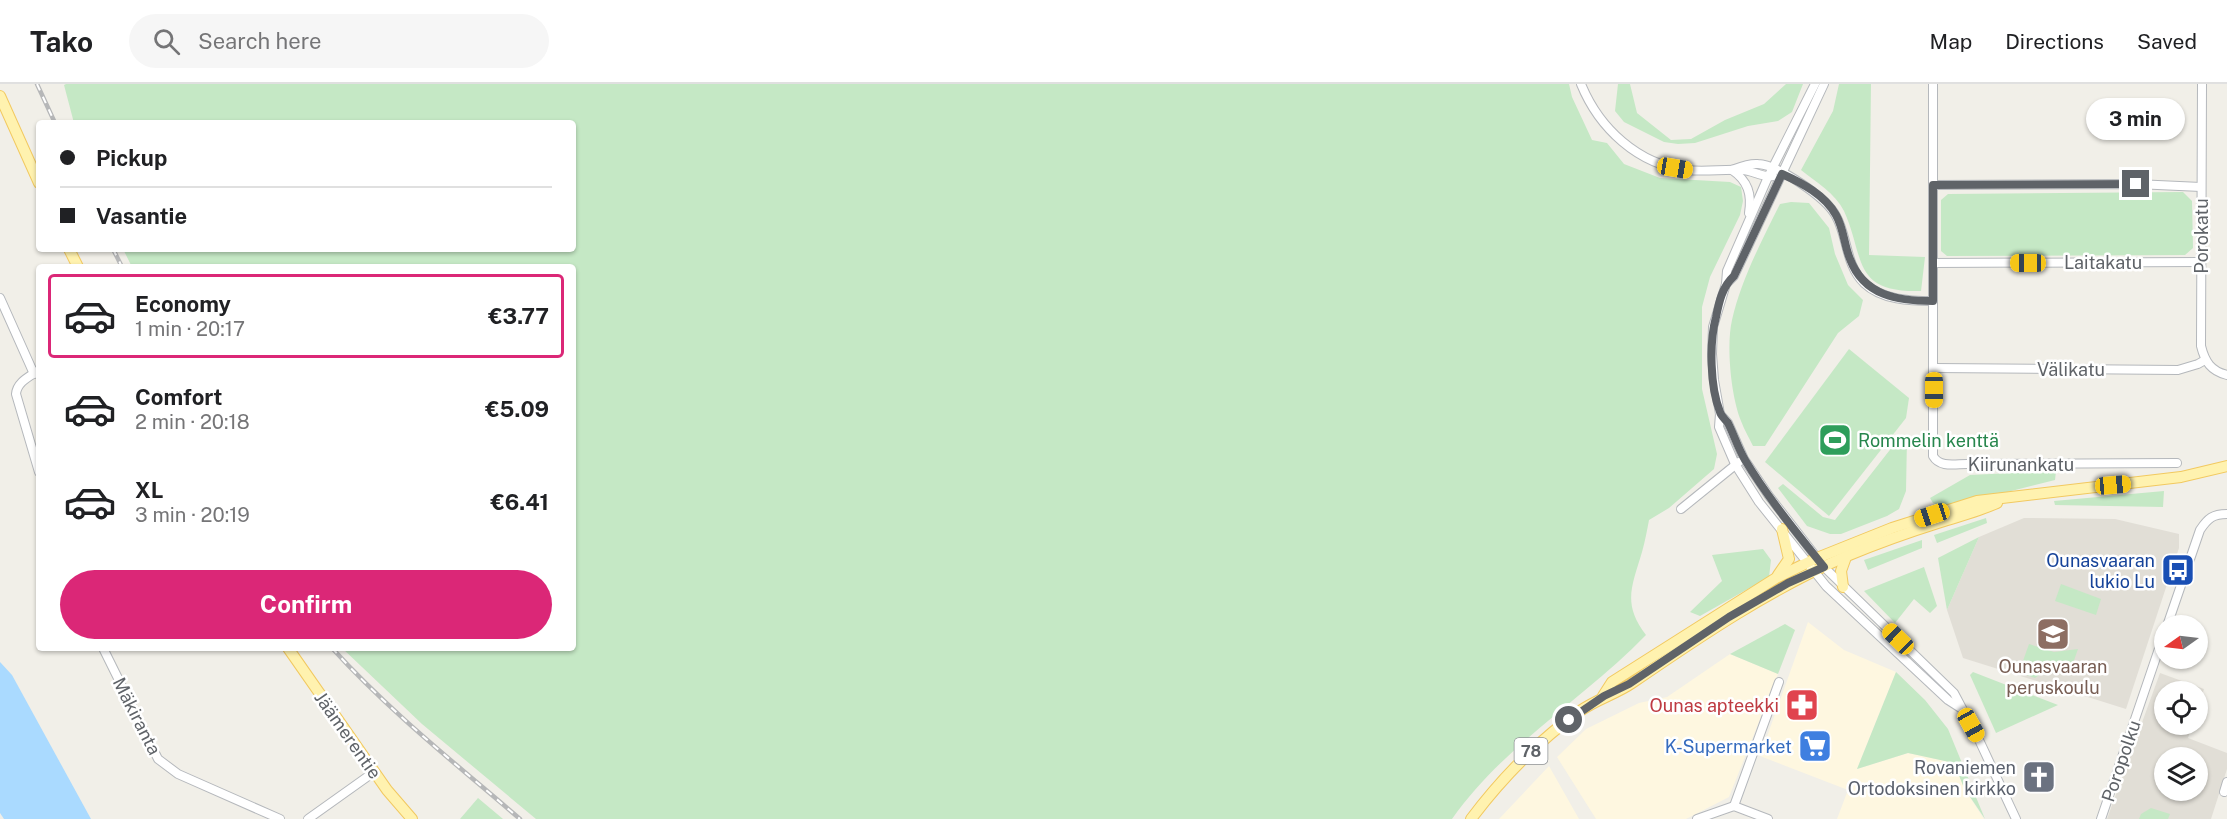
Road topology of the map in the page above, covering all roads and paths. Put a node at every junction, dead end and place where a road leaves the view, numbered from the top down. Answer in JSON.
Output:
{"nodes":[{"id":1,"x":1581,"y":84,"type":"edge"},
{"id":2,"x":1815,"y":84,"type":"edge"},
{"id":3,"x":1824,"y":84,"type":"edge"},
{"id":4,"x":1934,"y":84,"type":"edge"},
{"id":5,"x":2202,"y":84,"type":"edge"},
{"id":6,"x":0,"y":96,"type":"edge"},
{"id":7,"x":1774,"y":167,"type":"junction"},
{"id":8,"x":1732,"y":170,"type":"junction"},
{"id":9,"x":1782,"y":174,"type":"junction"},
{"id":10,"x":36,"y":176,"type":"edge"},
{"id":11,"x":1768,"y":177,"type":"junction"},
{"id":12,"x":1933,"y":185,"type":"junction"},
{"id":13,"x":2201,"y":187,"type":"junction"},
{"id":14,"x":1748,"y":220,"type":"junction"},
{"id":15,"x":2202,"y":262,"type":"junction"},
{"id":16,"x":1933,"y":263,"type":"junction"},
{"id":17,"x":1726,"y":284,"type":"junction"},
{"id":18,"x":0,"y":298,"type":"edge"},
{"id":19,"x":1933,"y":301,"type":"junction"},
{"id":20,"x":2205,"y":360,"type":"junction"},
{"id":21,"x":1934,"y":368,"type":"junction"},
{"id":22,"x":36,"y":370,"type":"edge"},
{"id":23,"x":36,"y":373,"type":"edge"},
{"id":24,"x":2227,"y":375,"type":"edge"},
{"id":25,"x":1720,"y":414,"type":"junction"},
{"id":26,"x":1744,"y":459,"type":"junction"},
{"id":27,"x":36,"y":463,"type":"edge"},
{"id":28,"x":2177,"y":463,"type":"dead end"},
{"id":29,"x":1735,"y":464,"type":"junction"},
{"id":30,"x":2227,"y":466,"type":"edge"},
{"id":31,"x":2006,"y":499,"type":"junction"},
{"id":32,"x":1681,"y":509,"type":"dead end"},
{"id":33,"x":2227,"y":514,"type":"edge"},
{"id":34,"x":1782,"y":529,"type":"junction"},
{"id":35,"x":1846,"y":556,"type":"junction"},
{"id":36,"x":1815,"y":565,"type":"junction"},
{"id":37,"x":1776,"y":578,"type":"junction"},
{"id":38,"x":1843,"y":587,"type":"junction"},
{"id":39,"x":2172,"y":615,"type":"edge"},
{"id":40,"x":104,"y":651,"type":"edge"},
{"id":41,"x":290,"y":651,"type":"edge"},
{"id":42,"x":2154,"y":663,"type":"edge"},
{"id":43,"x":1779,"y":682,"type":"dead end"},
{"id":44,"x":1604,"y":696,"type":"junction"},
{"id":45,"x":1962,"y":709,"type":"junction"},
{"id":46,"x":374,"y":772,"type":"junction"},
{"id":47,"x":2227,"y":782,"type":"edge"},
{"id":48,"x":2224,"y":792,"type":"dead end"},
{"id":49,"x":1734,"y":806,"type":"junction"},
{"id":50,"x":280,"y":819,"type":"edge"},
{"id":51,"x":308,"y":819,"type":"edge"},
{"id":52,"x":412,"y":819,"type":"edge"},
{"id":53,"x":1471,"y":819,"type":"edge"},
{"id":54,"x":1697,"y":819,"type":"edge"},
{"id":55,"x":1768,"y":819,"type":"edge"},
{"id":56,"x":2016,"y":819,"type":"edge"},
{"id":57,"x":2101,"y":819,"type":"edge"}],
"edges":[{"from":1,"to":8,"type":"street"},
{"from":2,"to":7,"type":"street"},
{"from":3,"to":9,"type":"street"},
{"from":4,"to":12,"type":"street"},
{"from":5,"to":13,"type":"street","name":"Porokatu"},
{"from":6,"to":10,"type":"main road"},
{"from":7,"to":8,"type":"street"},
{"from":7,"to":9,"type":"street"},
{"from":7,"to":11,"type":"street"},
{"from":8,"to":11,"type":"street"},
{"from":8,"to":14,"type":"street"},
{"from":9,"to":11,"type":"street"},
{"from":9,"to":17,"type":"street"},
{"from":9,"to":19,"type":"street"},
{"from":11,"to":14,"type":"street"},
{"from":12,"to":13,"type":"street"},
{"from":12,"to":16,"type":"street"},
{"from":13,"to":15,"type":"street","name":"Porokatu"},
{"from":14,"to":17,"type":"street"},
{"from":15,"to":16,"type":"street","name":"Laitakatu"},
{"from":15,"to":20,"type":"street","name":"Porokatu"},
{"from":16,"to":19,"type":"street"},
{"from":17,"to":25,"type":"street"},
{"from":18,"to":22,"type":"street"},
{"from":19,"to":21,"type":"street"},
{"from":20,"to":21,"type":"street","name":"Välikatu"},
{"from":20,"to":24,"type":"street"},
{"from":21,"to":28,"type":"street","name":"Kiirunankatu"},
{"from":23,"to":27,"type":"street"},
{"from":25,"to":26,"type":"street"},
{"from":25,"to":29,"type":"street"},
{"from":26,"to":29,"type":"street"},
{"from":26,"to":36,"type":"street"},
{"from":29,"to":32,"type":"street"},
{"from":29,"to":34,"type":"street"},
{"from":30,"to":31,"type":"main road","number":"78"},
{"from":31,"to":35,"type":"main road","number":"78"},
{"from":31,"to":36,"type":"main road","number":"78"},
{"from":33,"to":39,"type":"street"},
{"from":34,"to":36,"type":"street"},
{"from":34,"to":37,"type":"main road"},
{"from":35,"to":36,"type":"main road","number":"78"},
{"from":35,"to":38,"type":"main road"},
{"from":36,"to":37,"type":"main road","number":"78"},
{"from":36,"to":38,"type":"street"},
{"from":36,"to":44,"type":"main road","number":"78"},
{"from":36,"to":45,"type":"street"},
{"from":37,"to":44,"type":"main road","number":"78"},
{"from":38,"to":45,"type":"street"},
{"from":40,"to":50,"type":"street","name":"Mäkiranta"},
{"from":41,"to":46,"type":"main road","name":"Jäämerentie"},
{"from":42,"to":57,"type":"street","name":"Poropolku"},
{"from":43,"to":49,"type":"street"},
{"from":44,"to":53,"type":"main road","number":"78"},
{"from":45,"to":56,"type":"street"},
{"from":46,"to":51,"type":"street"},
{"from":46,"to":52,"type":"main road","name":"Jäämerentie"},
{"from":47,"to":48,"type":"street"},
{"from":49,"to":54,"type":"street"},
{"from":49,"to":55,"type":"street"}]}
